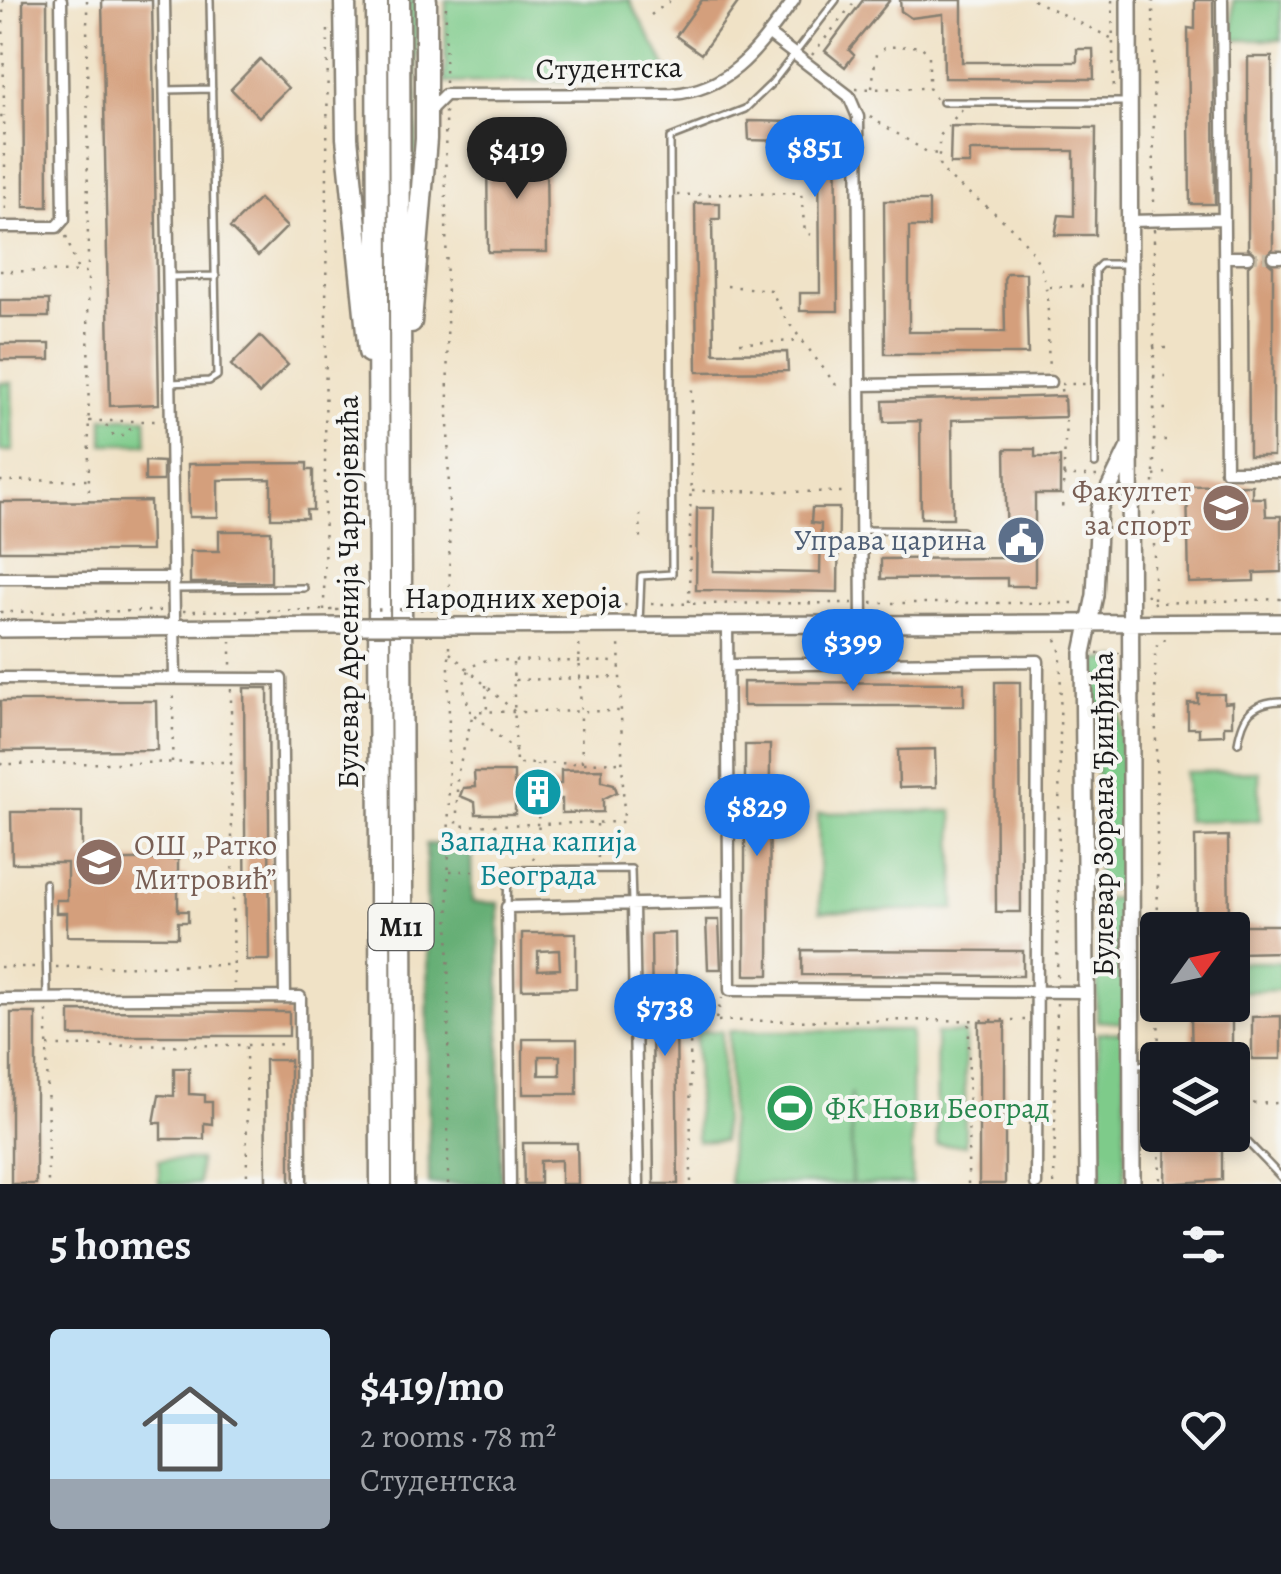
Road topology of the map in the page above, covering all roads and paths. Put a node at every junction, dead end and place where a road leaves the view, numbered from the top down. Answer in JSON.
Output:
{"nodes":[{"id":1,"x":4,"y":0,"type":"edge"},
{"id":2,"x":61,"y":0,"type":"edge"},
{"id":3,"x":88,"y":0,"type":"edge"},
{"id":4,"x":164,"y":0,"type":"edge"},
{"id":5,"x":210,"y":0,"type":"edge"},
{"id":6,"x":345,"y":0,"type":"edge"},
{"id":7,"x":378,"y":0,"type":"edge"},
{"id":8,"x":400,"y":0,"type":"edge"},
{"id":9,"x":426,"y":0,"type":"edge"},
{"id":10,"x":446,"y":0,"type":"edge"},
{"id":11,"x":671,"y":0,"type":"edge"},
{"id":12,"x":794,"y":0,"type":"edge"},
{"id":13,"x":836,"y":0,"type":"edge"},
{"id":14,"x":856,"y":0,"type":"edge"},
{"id":15,"x":1034,"y":0,"type":"edge"},
{"id":16,"x":1112,"y":0,"type":"edge"},
{"id":17,"x":1129,"y":0,"type":"edge"},
{"id":18,"x":1153,"y":0,"type":"edge"},
{"id":19,"x":1222,"y":0,"type":"edge"},
{"id":20,"x":651,"y":15,"type":"dead end"},
{"id":21,"x":328,"y":20,"type":"dead end"},
{"id":22,"x":768,"y":34,"type":"junction"},
{"id":23,"x":1114,"y":40,"type":"junction"},
{"id":24,"x":794,"y":54,"type":"junction"},
{"id":25,"x":805,"y":64,"type":"junction"},
{"id":26,"x":426,"y":74,"type":"junction"},
{"id":27,"x":872,"y":88,"type":"junction"},
{"id":28,"x":929,"y":88,"type":"junction"},
{"id":29,"x":212,"y":89,"type":"junction"},
{"id":30,"x":166,"y":90,"type":"junction"},
{"id":31,"x":445,"y":95,"type":"junction"},
{"id":32,"x":849,"y":96,"type":"junction"},
{"id":33,"x":943,"y":102,"type":"joint"},
{"id":34,"x":970,"y":102,"type":"junction"},
{"id":35,"x":1121,"y":102,"type":"junction"},
{"id":36,"x":856,"y":108,"type":"junction"},
{"id":37,"x":426,"y":115,"type":"junction"},
{"id":38,"x":2,"y":116,"type":"edge"},
{"id":39,"x":939,"y":154,"type":"junction"},
{"id":40,"x":2,"y":175,"type":"edge"},
{"id":41,"x":670,"y":196,"type":"junction"},
{"id":42,"x":1224,"y":219,"type":"junction"},
{"id":43,"x":1129,"y":221,"type":"junction"},
{"id":44,"x":1154,"y":221,"type":"junction"},
{"id":45,"x":62,"y":226,"type":"junction"},
{"id":46,"x":3,"y":227,"type":"edge"},
{"id":47,"x":816,"y":236,"type":"dead end"},
{"id":48,"x":1154,"y":253,"type":"junction"},
{"id":49,"x":1165,"y":253,"type":"dead end"},
{"id":50,"x":1248,"y":256,"type":"tunnel mouth"},
{"id":51,"x":1224,"y":257,"type":"junction"},
{"id":52,"x":1129,"y":264,"type":"junction"},
{"id":53,"x":0,"y":271,"type":"edge"},
{"id":54,"x":78,"y":272,"type":"junction"},
{"id":55,"x":88,"y":272,"type":"junction"},
{"id":56,"x":216,"y":276,"type":"junction"},
{"id":57,"x":169,"y":277,"type":"junction"},
{"id":58,"x":1154,"y":285,"type":"junction"},
{"id":59,"x":727,"y":286,"type":"dead end"},
{"id":60,"x":1094,"y":286,"type":"junction"},
{"id":61,"x":1165,"y":286,"type":"dead end"},
{"id":62,"x":1047,"y":287,"type":"junction"},
{"id":63,"x":1154,"y":314,"type":"junction"},
{"id":64,"x":1165,"y":314,"type":"dead end"},
{"id":65,"x":805,"y":340,"type":"junction"},
{"id":66,"x":740,"y":343,"type":"dead end"},
{"id":67,"x":1153,"y":348,"type":"junction"},
{"id":68,"x":1166,"y":348,"type":"dead end"},
{"id":69,"x":378,"y":373,"type":"junction"},
{"id":70,"x":1153,"y":376,"type":"junction"},
{"id":71,"x":1166,"y":376,"type":"dead end"},
{"id":72,"x":399,"y":377,"type":"junction"},
{"id":73,"x":171,"y":382,"type":"junction"},
{"id":74,"x":1052,"y":383,"type":"junction"},
{"id":75,"x":836,"y":384,"type":"dead end"},
{"id":76,"x":1094,"y":384,"type":"junction"},
{"id":77,"x":692,"y":385,"type":"dead end"},
{"id":78,"x":862,"y":385,"type":"junction"},
{"id":79,"x":1065,"y":395,"type":"dead end"},
{"id":80,"x":1153,"y":409,"type":"junction"},
{"id":81,"x":1166,"y":410,"type":"dead end"},
{"id":82,"x":171,"y":420,"type":"junction"},
{"id":83,"x":89,"y":421,"type":"junction"},
{"id":84,"x":106,"y":422,"type":"junction"},
{"id":85,"x":135,"y":422,"type":"junction"},
{"id":86,"x":1152,"y":440,"type":"junction"},
{"id":87,"x":1166,"y":440,"type":"dead end"},
{"id":88,"x":1130,"y":445,"type":"junction"},
{"id":89,"x":1095,"y":464,"type":"dead end"},
{"id":90,"x":1281,"y":471,"type":"edge"},
{"id":91,"x":1166,"y":473,"type":"dead end"},
{"id":92,"x":1063,"y":476,"type":"junction"},
{"id":93,"x":1153,"y":476,"type":"junction"},
{"id":94,"x":89,"y":480,"type":"junction"},
{"id":95,"x":0,"y":481,"type":"edge"},
{"id":96,"x":1099,"y":486,"type":"dead end"},
{"id":97,"x":691,"y":491,"type":"junction"},
{"id":98,"x":862,"y":492,"type":"junction"},
{"id":99,"x":89,"y":501,"type":"dead end"},
{"id":100,"x":1062,"y":511,"type":"dead end"},
{"id":101,"x":640,"y":514,"type":"dead end"},
{"id":102,"x":862,"y":530,"type":"junction"},
{"id":103,"x":962,"y":530,"type":"dead end"},
{"id":104,"x":641,"y":540,"type":"dead end"},
{"id":105,"x":0,"y":578,"type":"edge"},
{"id":106,"x":174,"y":584,"type":"junction"},
{"id":107,"x":304,"y":588,"type":"dead end"},
{"id":108,"x":1086,"y":595,"type":"dead end"},
{"id":109,"x":1281,"y":599,"type":"edge"},
{"id":110,"x":862,"y":602,"type":"junction"},
{"id":111,"x":640,"y":604,"type":"junction"},
{"id":112,"x":689,"y":604,"type":"junction"},
{"id":113,"x":450,"y":609,"type":"junction"},
{"id":114,"x":324,"y":610,"type":"dead end"},
{"id":115,"x":336,"y":610,"type":"dead end"},
{"id":116,"x":1281,"y":622,"type":"edge"},
{"id":117,"x":1089,"y":623,"type":"junction"},
{"id":118,"x":1133,"y":623,"type":"junction"},
{"id":119,"x":727,"y":624,"type":"junction"},
{"id":120,"x":862,"y":624,"type":"junction"},
{"id":121,"x":639,"y":625,"type":"junction"},
{"id":122,"x":174,"y":628,"type":"junction"},
{"id":123,"x":0,"y":629,"type":"edge"},
{"id":124,"x":447,"y":632,"type":"junction"},
{"id":125,"x":580,"y":634,"type":"dead end"},
{"id":126,"x":619,"y":637,"type":"dead end"},
{"id":127,"x":1056,"y":637,"type":"dead end"},
{"id":128,"x":1171,"y":637,"type":"dead end"},
{"id":129,"x":231,"y":641,"type":"dead end"},
{"id":130,"x":449,"y":652,"type":"junction"},
{"id":131,"x":1061,"y":652,"type":"junction"},
{"id":132,"x":1083,"y":653,"type":"junction"},
{"id":133,"x":1130,"y":653,"type":"junction"},
{"id":134,"x":1156,"y":653,"type":"junction"},
{"id":135,"x":231,"y":657,"type":"dead end"},
{"id":136,"x":620,"y":662,"type":"junction"},
{"id":137,"x":513,"y":663,"type":"junction"},
{"id":138,"x":579,"y":663,"type":"junction"},
{"id":139,"x":728,"y":664,"type":"junction"},
{"id":140,"x":470,"y":667,"type":"junction"},
{"id":141,"x":620,"y":677,"type":"junction"},
{"id":142,"x":0,"y":678,"type":"edge"},
{"id":143,"x":175,"y":678,"type":"junction"},
{"id":144,"x":231,"y":678,"type":"junction"},
{"id":145,"x":580,"y":678,"type":"junction"},
{"id":146,"x":514,"y":680,"type":"junction"},
{"id":147,"x":486,"y":683,"type":"junction"},
{"id":148,"x":1281,"y":702,"type":"edge"},
{"id":149,"x":621,"y":711,"type":"junction"},
{"id":150,"x":473,"y":712,"type":"junction"},
{"id":151,"x":487,"y":712,"type":"junction"},
{"id":152,"x":516,"y":712,"type":"junction"},
{"id":153,"x":580,"y":712,"type":"junction"},
{"id":154,"x":1238,"y":743,"type":"dead end"},
{"id":155,"x":516,"y":752,"type":"junction"},
{"id":156,"x":172,"y":762,"type":"junction"},
{"id":157,"x":232,"y":762,"type":"junction"},
{"id":158,"x":622,"y":762,"type":"junction"},
{"id":159,"x":536,"y":763,"type":"junction"},
{"id":160,"x":582,"y":763,"type":"junction"},
{"id":161,"x":0,"y":764,"type":"edge"},
{"id":162,"x":449,"y":775,"type":"junction"},
{"id":163,"x":456,"y":775,"type":"junction"},
{"id":164,"x":597,"y":823,"type":"junction"},
{"id":165,"x":538,"y":824,"type":"junction"},
{"id":166,"x":598,"y":851,"type":"dead end"},
{"id":167,"x":533,"y":858,"type":"dead end"},
{"id":168,"x":448,"y":871,"type":"junction"},
{"id":169,"x":474,"y":871,"type":"dead end"},
{"id":170,"x":46,"y":883,"type":"dead end"},
{"id":171,"x":730,"y":902,"type":"junction"},
{"id":172,"x":632,"y":906,"type":"junction"},
{"id":173,"x":507,"y":907,"type":"junction"},
{"id":174,"x":1158,"y":912,"type":"edge"},
{"id":175,"x":234,"y":965,"type":"junction"},
{"id":176,"x":46,"y":967,"type":"junction"},
{"id":177,"x":0,"y":968,"type":"edge"},
{"id":178,"x":1037,"y":992,"type":"junction"},
{"id":179,"x":1057,"y":992,"type":"junction"},
{"id":180,"x":1085,"y":992,"type":"junction"},
{"id":181,"x":234,"y":997,"type":"junction"},
{"id":182,"x":285,"y":997,"type":"junction"},
{"id":183,"x":46,"y":998,"type":"junction"},
{"id":184,"x":0,"y":999,"type":"edge"},
{"id":185,"x":690,"y":1020,"type":"junction"},
{"id":186,"x":969,"y":1020,"type":"junction"},
{"id":187,"x":1036,"y":1020,"type":"junction"},
{"id":188,"x":676,"y":1021,"type":"dead end"},
{"id":189,"x":234,"y":1036,"type":"dead end"},
{"id":190,"x":300,"y":1044,"type":"junction"},
{"id":191,"x":234,"y":1045,"type":"junction"},
{"id":192,"x":246,"y":1045,"type":"junction"},
{"id":193,"x":48,"y":1046,"type":"junction"},
{"id":194,"x":1140,"y":1064,"type":"edge"},
{"id":195,"x":1130,"y":1065,"type":"junction"},
{"id":196,"x":1281,"y":1103,"type":"edge"},
{"id":197,"x":1250,"y":1104,"type":"edge"},
{"id":198,"x":1250,"y":1145,"type":"edge"},
{"id":199,"x":1160,"y":1152,"type":"edge"},
{"id":200,"x":1281,"y":1177,"type":"edge"},
{"id":201,"x":48,"y":1184,"type":"edge"},
{"id":202,"x":246,"y":1184,"type":"edge"},
{"id":203,"x":301,"y":1184,"type":"edge"},
{"id":204,"x":381,"y":1184,"type":"edge"},
{"id":205,"x":402,"y":1184,"type":"edge"},
{"id":206,"x":448,"y":1184,"type":"edge"},
{"id":207,"x":510,"y":1184,"type":"edge"},
{"id":208,"x":638,"y":1184,"type":"edge"},
{"id":209,"x":691,"y":1184,"type":"edge"},
{"id":210,"x":968,"y":1184,"type":"edge"},
{"id":211,"x":1036,"y":1184,"type":"edge"},
{"id":212,"x":1054,"y":1184,"type":"edge"},
{"id":213,"x":1088,"y":1184,"type":"edge"},
{"id":214,"x":1132,"y":1184,"type":"edge"},
{"id":215,"x":1160,"y":1184,"type":"edge"}],
"edges":[{"from":1,"to":38,"type":"path"},
{"from":2,"to":45,"type":"street"},
{"from":3,"to":55,"type":"path"},
{"from":4,"to":30,"type":"street"},
{"from":5,"to":29,"type":"lane"},
{"from":6,"to":69,"type":"highway"},
{"from":7,"to":69,"type":"highway","name":"Булевар Арсенија Чарнојевића","number":"M11"},
{"from":8,"to":72,"type":"highway","name":"Булевар Арсенија Чарнојевића","number":"M11"},
{"from":9,"to":26,"type":"highway"},
{"from":10,"to":31,"type":"path"},
{"from":11,"to":20,"type":"path"},
{"from":12,"to":22,"type":"street","name":"Студентска"},
{"from":13,"to":24,"type":"lane"},
{"from":14,"to":25,"type":"path"},
{"from":15,"to":23,"type":"path"},
{"from":16,"to":23,"type":"path"},
{"from":17,"to":35,"type":"street","name":"Булевар Зорана Ђинђића"},
{"from":18,"to":44,"type":"path"},
{"from":19,"to":42,"type":"street"},
{"from":21,"to":114,"type":"path"},
{"from":22,"to":24,"type":"street"},
{"from":22,"to":31,"type":"street","name":"Студентска"},
{"from":23,"to":35,"type":"path"},
{"from":24,"to":25,"type":"street"},
{"from":24,"to":41,"type":"lane"},
{"from":25,"to":32,"type":"street"},
{"from":26,"to":31,"type":"street"},
{"from":26,"to":37,"type":"highway"},
{"from":27,"to":28,"type":"path"},
{"from":27,"to":28,"type":"path"},
{"from":27,"to":32,"type":"path"},
{"from":28,"to":33,"type":"path"},
{"from":29,"to":30,"type":"lane"},
{"from":29,"to":56,"type":"lane"},
{"from":30,"to":57,"type":"street"},
{"from":31,"to":37,"type":"street"},
{"from":31,"to":113,"type":"path"},
{"from":32,"to":36,"type":"street"},
{"from":33,"to":34,"type":"lane"},
{"from":34,"to":35,"type":"lane"},
{"from":34,"to":39,"type":"path"},
{"from":35,"to":43,"type":"street","name":"Булевар Зорана Ђинђића"},
{"from":36,"to":39,"type":"path"},
{"from":36,"to":78,"type":"street"},
{"from":37,"to":72,"type":"highway"},
{"from":38,"to":40,"type":"path"},
{"from":39,"to":62,"type":"path"},
{"from":40,"to":46,"type":"path"},
{"from":41,"to":47,"type":"path"},
{"from":41,"to":111,"type":"lane"},
{"from":42,"to":44,"type":"street"},
{"from":42,"to":51,"type":"street"},
{"from":43,"to":44,"type":"street"},
{"from":43,"to":52,"type":"street","name":"Булевар Зорана Ђинђића"},
{"from":44,"to":48,"type":"path"},
{"from":45,"to":46,"type":"street"},
{"from":45,"to":54,"type":"path"},
{"from":48,"to":49,"type":"path"},
{"from":48,"to":58,"type":"path"},
{"from":50,"to":51,"type":"street"},
{"from":51,"to":90,"type":"street"},
{"from":52,"to":60,"type":"lane"},
{"from":52,"to":88,"type":"street","name":"Булевар Зорана Ђинђића"},
{"from":53,"to":54,"type":"path"},
{"from":54,"to":55,"type":"path"},
{"from":55,"to":83,"type":"path"},
{"from":56,"to":57,"type":"lane"},
{"from":56,"to":73,"type":"lane"},
{"from":57,"to":73,"type":"street"},
{"from":58,"to":61,"type":"path"},
{"from":58,"to":63,"type":"path"},
{"from":59,"to":65,"type":"path"},
{"from":60,"to":62,"type":"path"},
{"from":60,"to":76,"type":"lane"},
{"from":62,"to":74,"type":"path"},
{"from":63,"to":64,"type":"path"},
{"from":63,"to":67,"type":"path"},
{"from":65,"to":66,"type":"path"},
{"from":65,"to":75,"type":"path"},
{"from":67,"to":68,"type":"path"},
{"from":67,"to":70,"type":"path"},
{"from":69,"to":204,"type":"highway","name":"Булевар Арсенија Чарнојевића","number":"M11"},
{"from":70,"to":71,"type":"path"},
{"from":70,"to":80,"type":"path"},
{"from":72,"to":205,"type":"highway","name":"Булевар Арсенија Чарнојевића","number":"M11"},
{"from":73,"to":82,"type":"street"},
{"from":74,"to":76,"type":"path"},
{"from":74,"to":78,"type":"street"},
{"from":76,"to":89,"type":"lane"},
{"from":77,"to":97,"type":"path"},
{"from":78,"to":98,"type":"street"},
{"from":79,"to":92,"type":"path"},
{"from":80,"to":81,"type":"path"},
{"from":80,"to":86,"type":"path"},
{"from":82,"to":85,"type":"path"},
{"from":82,"to":106,"type":"street"},
{"from":83,"to":84,"type":"path"},
{"from":83,"to":94,"type":"path"},
{"from":84,"to":85,"type":"path"},
{"from":84,"to":85,"type":"path"},
{"from":86,"to":87,"type":"path"},
{"from":86,"to":93,"type":"path"},
{"from":88,"to":117,"type":"street","name":"Булевар Зорана Ђинђића"},
{"from":88,"to":118,"type":"street","name":"Булевар Зорана Ђинђића"},
{"from":91,"to":93,"type":"path"},
{"from":92,"to":96,"type":"path"},
{"from":92,"to":100,"type":"path"},
{"from":93,"to":109,"type":"path"},
{"from":94,"to":95,"type":"path"},
{"from":94,"to":99,"type":"path"},
{"from":97,"to":98,"type":"path"},
{"from":97,"to":112,"type":"path"},
{"from":98,"to":102,"type":"street"},
{"from":101,"to":104,"type":"path"},
{"from":102,"to":103,"type":"lane"},
{"from":102,"to":110,"type":"street"},
{"from":105,"to":106,"type":"street"},
{"from":106,"to":107,"type":"lane"},
{"from":106,"to":122,"type":"street"},
{"from":108,"to":110,"type":"path"},
{"from":110,"to":112,"type":"path"},
{"from":110,"to":120,"type":"street"},
{"from":111,"to":112,"type":"path"},
{"from":111,"to":113,"type":"path"},
{"from":111,"to":121,"type":"lane"},
{"from":113,"to":115,"type":"path","bridge":true},
{"from":116,"to":118,"type":"street","name":"Народних хероја"},
{"from":117,"to":118,"type":"street","name":"Народних хероја"},
{"from":117,"to":120,"type":"street","name":"Народних хероја"},
{"from":117,"to":132,"type":"street","name":"Булевар Зорана Ђинђића"},
{"from":118,"to":133,"type":"street","name":"Булевар Зорана Ђинђића"},
{"from":119,"to":120,"type":"street","name":"Народних хероја"},
{"from":119,"to":121,"type":"street","name":"Народних хероја"},
{"from":119,"to":139,"type":"street"},
{"from":121,"to":124,"type":"street","name":"Народних хероја"},
{"from":122,"to":123,"type":"street","name":"Народних хероја"},
{"from":122,"to":124,"type":"street","name":"Народних хероја","bridge":true},
{"from":122,"to":143,"type":"street"},
{"from":124,"to":130,"type":"path"},
{"from":125,"to":138,"type":"path"},
{"from":126,"to":136,"type":"path"},
{"from":127,"to":131,"type":"path"},
{"from":128,"to":134,"type":"path"},
{"from":129,"to":135,"type":"path"},
{"from":130,"to":140,"type":"path"},
{"from":130,"to":162,"type":"path"},
{"from":131,"to":132,"type":"path"},
{"from":131,"to":179,"type":"path"},
{"from":132,"to":133,"type":"path"},
{"from":132,"to":180,"type":"street","name":"Булевар Зорана Ђинђића"},
{"from":133,"to":134,"type":"path"},
{"from":133,"to":195,"type":"street","name":"Булевар Зорана Ђинђића"},
{"from":134,"to":174,"type":"path"},
{"from":136,"to":138,"type":"path"},
{"from":136,"to":141,"type":"path"},
{"from":137,"to":138,"type":"path"},
{"from":137,"to":140,"type":"path"},
{"from":137,"to":146,"type":"path"},
{"from":138,"to":145,"type":"path"},
{"from":139,"to":171,"type":"street"},
{"from":139,"to":178,"type":"street"},
{"from":140,"to":147,"type":"path"},
{"from":140,"to":150,"type":"path"},
{"from":141,"to":145,"type":"path"},
{"from":141,"to":149,"type":"path"},
{"from":142,"to":143,"type":"street"},
{"from":143,"to":144,"type":"street"},
{"from":143,"to":156,"type":"path"},
{"from":144,"to":157,"type":"path"},
{"from":144,"to":182,"type":"street"},
{"from":145,"to":146,"type":"path"},
{"from":145,"to":153,"type":"path"},
{"from":146,"to":152,"type":"path"},
{"from":147,"to":151,"type":"path"},
{"from":147,"to":152,"type":"path"},
{"from":148,"to":154,"type":"lane"},
{"from":149,"to":153,"type":"path"},
{"from":149,"to":158,"type":"path"},
{"from":150,"to":151,"type":"path"},
{"from":150,"to":155,"type":"path"},
{"from":150,"to":163,"type":"path"},
{"from":151,"to":152,"type":"path"},
{"from":152,"to":153,"type":"path"},
{"from":152,"to":155,"type":"path"},
{"from":153,"to":160,"type":"path"},
{"from":155,"to":159,"type":"path"},
{"from":156,"to":157,"type":"path"},
{"from":156,"to":161,"type":"path"},
{"from":157,"to":175,"type":"path"},
{"from":158,"to":160,"type":"path"},
{"from":158,"to":164,"type":"path"},
{"from":159,"to":160,"type":"path"},
{"from":159,"to":165,"type":"path"},
{"from":162,"to":163,"type":"path"},
{"from":162,"to":168,"type":"path"},
{"from":163,"to":165,"type":"path"},
{"from":164,"to":165,"type":"path"},
{"from":164,"to":166,"type":"path"},
{"from":165,"to":167,"type":"path"},
{"from":168,"to":169,"type":"path"},
{"from":168,"to":206,"type":"path"},
{"from":170,"to":176,"type":"lane"},
{"from":171,"to":172,"type":"street"},
{"from":171,"to":178,"type":"street","name":"Булевар Зорана Ђинђића"},
{"from":172,"to":173,"type":"street"},
{"from":172,"to":173,"type":"lane"},
{"from":172,"to":208,"type":"street"},
{"from":173,"to":207,"type":"street"},
{"from":175,"to":176,"type":"path"},
{"from":175,"to":181,"type":"path"},
{"from":176,"to":177,"type":"path"},
{"from":176,"to":183,"type":"lane"},
{"from":178,"to":179,"type":"street","name":"Булевар Зорана Ђинђића"},
{"from":178,"to":187,"type":"street"},
{"from":179,"to":180,"type":"street","name":"Булевар Зорана Ђинђића"},
{"from":179,"to":212,"type":"path"},
{"from":180,"to":213,"type":"street","name":"Булевар Зорана Ђинђића"},
{"from":181,"to":182,"type":"street"},
{"from":181,"to":183,"type":"street"},
{"from":182,"to":190,"type":"street"},
{"from":183,"to":184,"type":"street"},
{"from":183,"to":193,"type":"path"},
{"from":185,"to":186,"type":"path"},
{"from":185,"to":188,"type":"path"},
{"from":185,"to":209,"type":"path"},
{"from":186,"to":187,"type":"path"},
{"from":186,"to":210,"type":"path"},
{"from":187,"to":211,"type":"street"},
{"from":189,"to":191,"type":"path"},
{"from":190,"to":192,"type":"path"},
{"from":190,"to":203,"type":"street"},
{"from":191,"to":192,"type":"path"},
{"from":191,"to":193,"type":"path"},
{"from":192,"to":202,"type":"path"},
{"from":193,"to":201,"type":"path"},
{"from":194,"to":195,"type":"lane"},
{"from":195,"to":214,"type":"street","name":"Булевар Зорана Ђинђића"},
{"from":196,"to":197,"type":"path"},
{"from":198,"to":200,"type":"lane"},
{"from":199,"to":215,"type":"path"}]}
